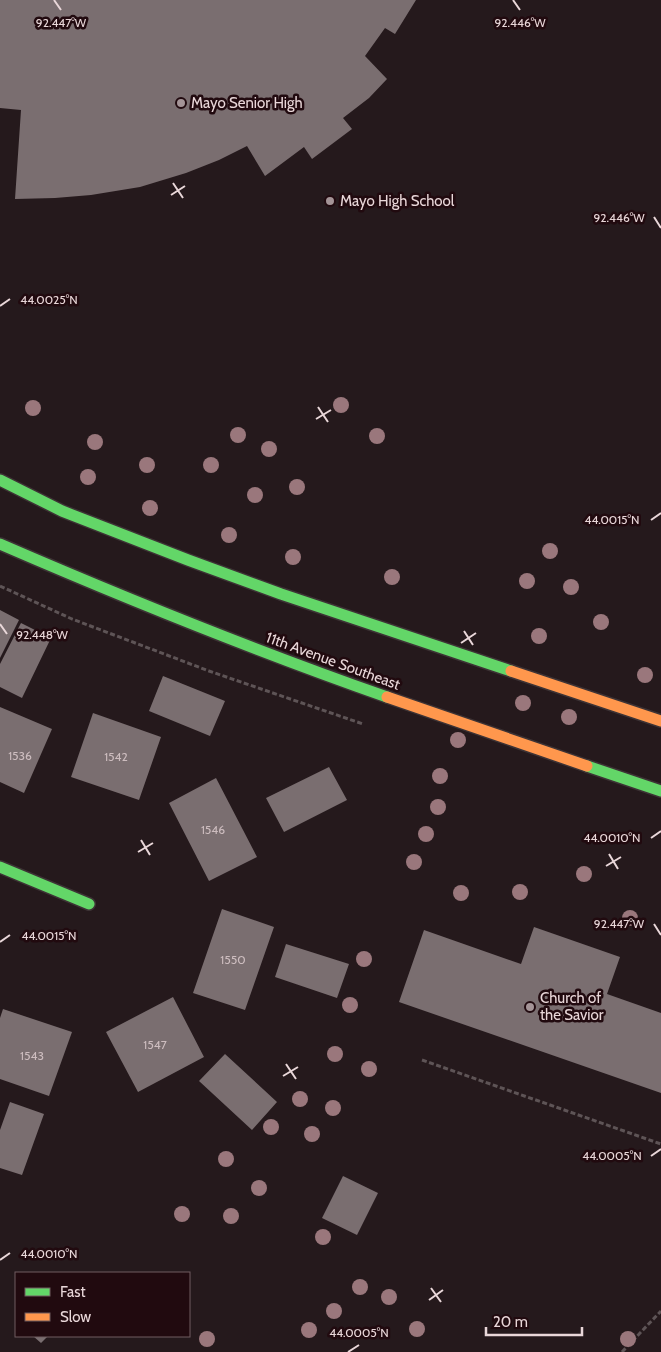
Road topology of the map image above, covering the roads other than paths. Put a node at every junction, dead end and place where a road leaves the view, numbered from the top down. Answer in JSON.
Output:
{"nodes":[{"id":1,"x":0,"y":480,"type":"edge"},
{"id":2,"x":0,"y":544,"type":"edge"},
{"id":3,"x":661,"y":721,"type":"edge"},
{"id":4,"x":661,"y":792,"type":"edge"},
{"id":5,"x":0,"y":867,"type":"edge"},
{"id":6,"x":89,"y":904,"type":"dead end"}],
"edges":[{"from":1,"to":3,"type":"main road"},
{"from":2,"to":4,"type":"main road","name":"11th Avenue Southeast"},
{"from":5,"to":6,"type":"main road"}]}
